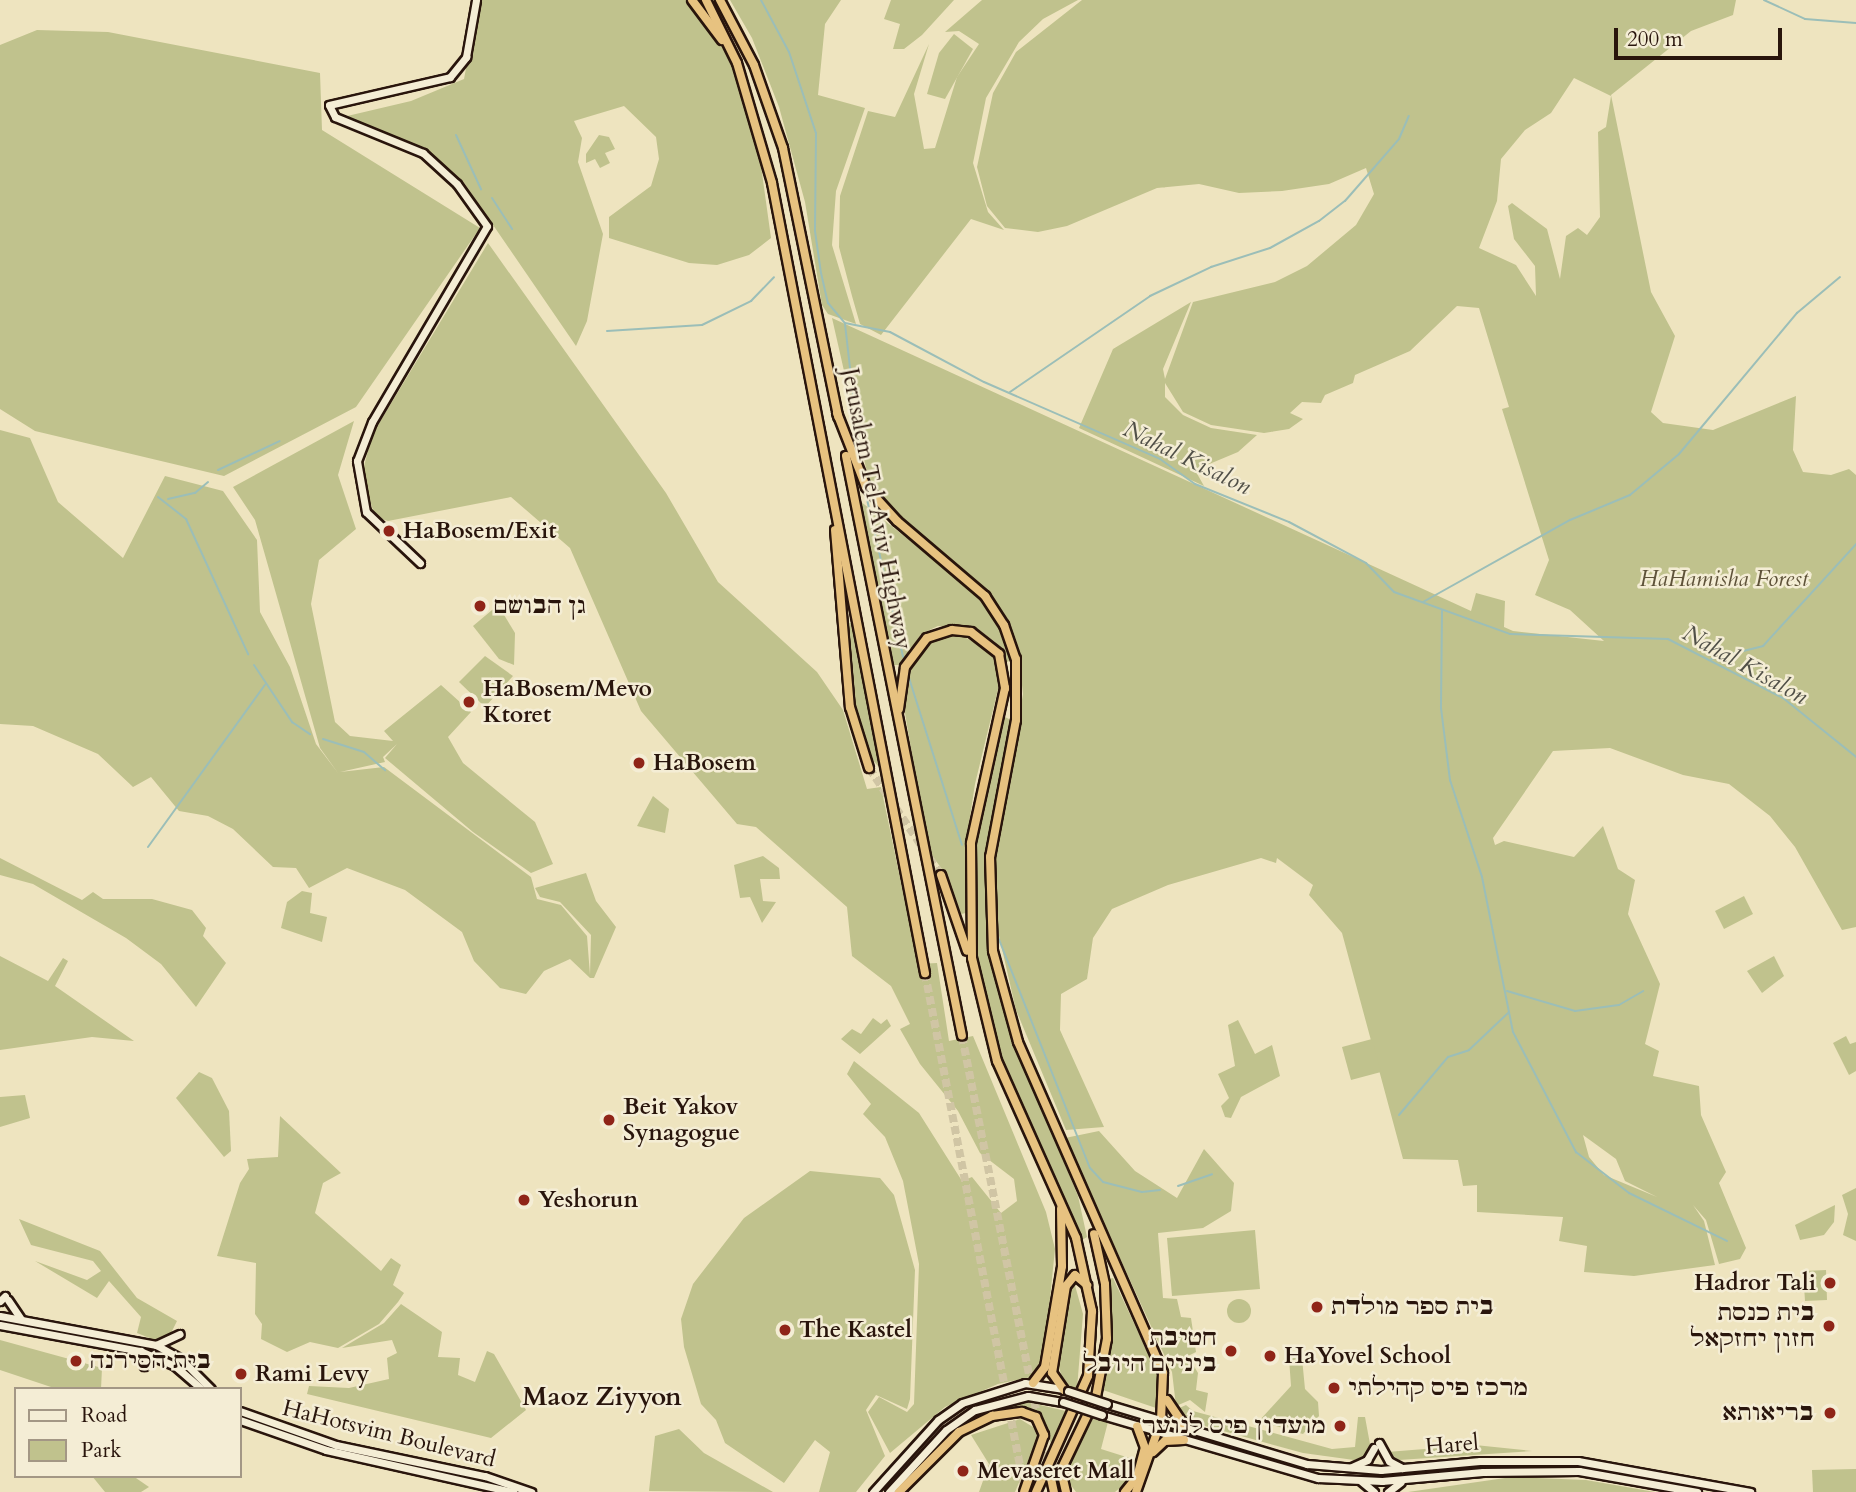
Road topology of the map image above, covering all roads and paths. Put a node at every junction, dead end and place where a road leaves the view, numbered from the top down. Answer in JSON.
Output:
{"nodes":[{"id":1,"x":476,"y":0,"type":"edge"},
{"id":2,"x":692,"y":0,"type":"edge"},
{"id":3,"x":706,"y":0,"type":"edge"},
{"id":4,"x":720,"y":0,"type":"edge"},
{"id":5,"x":737,"y":63,"type":"junction"},
{"id":6,"x":837,"y":413,"type":"junction"},
{"id":7,"x":825,"y":458,"type":"junction"},
{"id":8,"x":420,"y":563,"type":"dead end"},
{"id":9,"x":901,"y":732,"type":"junction"},
{"id":10,"x":870,"y":768,"type":"tunnel mouth"},
{"id":11,"x":941,"y":875,"type":"tunnel mouth"},
{"id":12,"x":925,"y":973,"type":"tunnel mouth"},
{"id":13,"x":978,"y":994,"type":"junction"},
{"id":14,"x":962,"y":1036,"type":"tunnel mouth"},
{"id":15,"x":1076,"y":1182,"type":"junction"},
{"id":16,"x":1055,"y":1190,"type":"junction"},
{"id":17,"x":1090,"y":1291,"type":"junction"},
{"id":18,"x":4,"y":1299,"type":"edge"},
{"id":19,"x":0,"y":1316,"type":"edge"},
{"id":20,"x":24,"y":1322,"type":"junction"},
{"id":21,"x":0,"y":1325,"type":"edge"},
{"id":22,"x":180,"y":1334,"type":"dead end"},
{"id":23,"x":156,"y":1345,"type":"junction"},
{"id":24,"x":140,"y":1351,"type":"junction"},
{"id":25,"x":144,"y":1366,"type":"dead end"},
{"id":26,"x":1033,"y":1382,"type":"junction"},
{"id":27,"x":198,"y":1387,"type":"edge"},
{"id":28,"x":209,"y":1387,"type":"edge"},
{"id":29,"x":1066,"y":1390,"type":"junction"},
{"id":30,"x":1166,"y":1393,"type":"junction"},
{"id":31,"x":242,"y":1412,"type":"edge"},
{"id":32,"x":242,"y":1421,"type":"edge"},
{"id":33,"x":1161,"y":1421,"type":"junction"},
{"id":34,"x":1137,"y":1426,"type":"junction"},
{"id":35,"x":1186,"y":1428,"type":"junction"},
{"id":36,"x":1158,"y":1433,"type":"junction"},
{"id":37,"x":1184,"y":1440,"type":"junction"},
{"id":38,"x":1151,"y":1454,"type":"junction"},
{"id":39,"x":1052,"y":1460,"type":"junction"},
{"id":40,"x":1343,"y":1468,"type":"junction"},
{"id":41,"x":1403,"y":1468,"type":"junction"},
{"id":42,"x":1410,"y":1479,"type":"junction"},
{"id":43,"x":1360,"y":1481,"type":"junction"},
{"id":44,"x":513,"y":1492,"type":"edge"},
{"id":45,"x":531,"y":1492,"type":"edge"},
{"id":46,"x":873,"y":1492,"type":"edge"},
{"id":47,"x":889,"y":1492,"type":"edge"},
{"id":48,"x":899,"y":1492,"type":"edge"},
{"id":49,"x":1024,"y":1492,"type":"edge"},
{"id":50,"x":1036,"y":1492,"type":"edge"},
{"id":51,"x":1054,"y":1492,"type":"edge"},
{"id":52,"x":1066,"y":1492,"type":"edge"},
{"id":53,"x":1125,"y":1492,"type":"edge"},
{"id":54,"x":1136,"y":1492,"type":"edge"},
{"id":55,"x":1374,"y":1492,"type":"edge"},
{"id":56,"x":1388,"y":1492,"type":"edge"},
{"id":57,"x":1697,"y":1492,"type":"edge"},
{"id":58,"x":1750,"y":1492,"type":"edge"}],
"edges":[{"from":1,"to":8,"type":"main road"},
{"from":2,"to":5,"type":"highway"},
{"from":3,"to":5,"type":"highway","name":"Jerusalem Tel-Aviv Highway"},
{"from":4,"to":6,"type":"highway","name":"Jerusalem Tel-Aviv Highway"},
{"from":5,"to":7,"type":"highway","name":"Jerusalem Tel-Aviv Highway"},
{"from":6,"to":9,"type":"highway","name":"Jerusalem Tel-Aviv Highway"},
{"from":6,"to":15,"type":"highway"},
{"from":7,"to":10,"type":"highway"},
{"from":7,"to":12,"type":"highway","name":"Jerusalem Tel-Aviv Highway"},
{"from":9,"to":13,"type":"highway"},
{"from":9,"to":14,"type":"highway","name":"Jerusalem Tel-Aviv Highway"},
{"from":11,"to":13,"type":"highway"},
{"from":13,"to":16,"type":"highway"},
{"from":15,"to":30,"type":"highway"},
{"from":15,"to":52,"type":"highway"},
{"from":16,"to":17,"type":"highway"},
{"from":16,"to":26,"type":"highway"},
{"from":17,"to":29,"type":"highway"},
{"from":17,"to":39,"type":"highway"},
{"from":18,"to":20,"type":"main road"},
{"from":19,"to":20,"type":"main road"},
{"from":20,"to":23,"type":"main road"},
{"from":21,"to":24,"type":"main road"},
{"from":22,"to":23,"type":"main road"},
{"from":23,"to":28,"type":"main road"},
{"from":24,"to":25,"type":"main road"},
{"from":24,"to":27,"type":"main road"},
{"from":26,"to":29,"type":"main road"},
{"from":26,"to":46,"type":"main road"},
{"from":29,"to":33,"type":"main road","bridge":true},
{"from":30,"to":33,"type":"highway"},
{"from":30,"to":35,"type":"highway"},
{"from":31,"to":45,"type":"main road","name":"HaHotsvim Boulevard"},
{"from":32,"to":44,"type":"main road","name":"HaHotsvim Boulevard"},
{"from":33,"to":35,"type":"main road","name":"Harel"},
{"from":33,"to":36,"type":"highway"},
{"from":34,"to":36,"type":"main road"},
{"from":34,"to":47,"type":"main road","bridge":true},
{"from":34,"to":53,"type":"highway"},
{"from":35,"to":40,"type":"main road","name":"Harel"},
{"from":36,"to":37,"type":"main road","name":"Harel"},
{"from":36,"to":38,"type":"highway"},
{"from":37,"to":38,"type":"highway"},
{"from":37,"to":43,"type":"main road","name":"Harel"},
{"from":38,"to":54,"type":"highway"},
{"from":39,"to":50,"type":"highway"},
{"from":39,"to":51,"type":"highway"},
{"from":40,"to":41,"type":"main road","name":"Harel"},
{"from":40,"to":41,"type":"main road"},
{"from":41,"to":58,"type":"main road","name":"Harel"},
{"from":42,"to":43,"type":"main road","name":"Harel"},
{"from":42,"to":56,"type":"main road"},
{"from":42,"to":57,"type":"main road","name":"Harel"},
{"from":43,"to":55,"type":"main road"},
{"from":48,"to":49,"type":"highway"}]}
